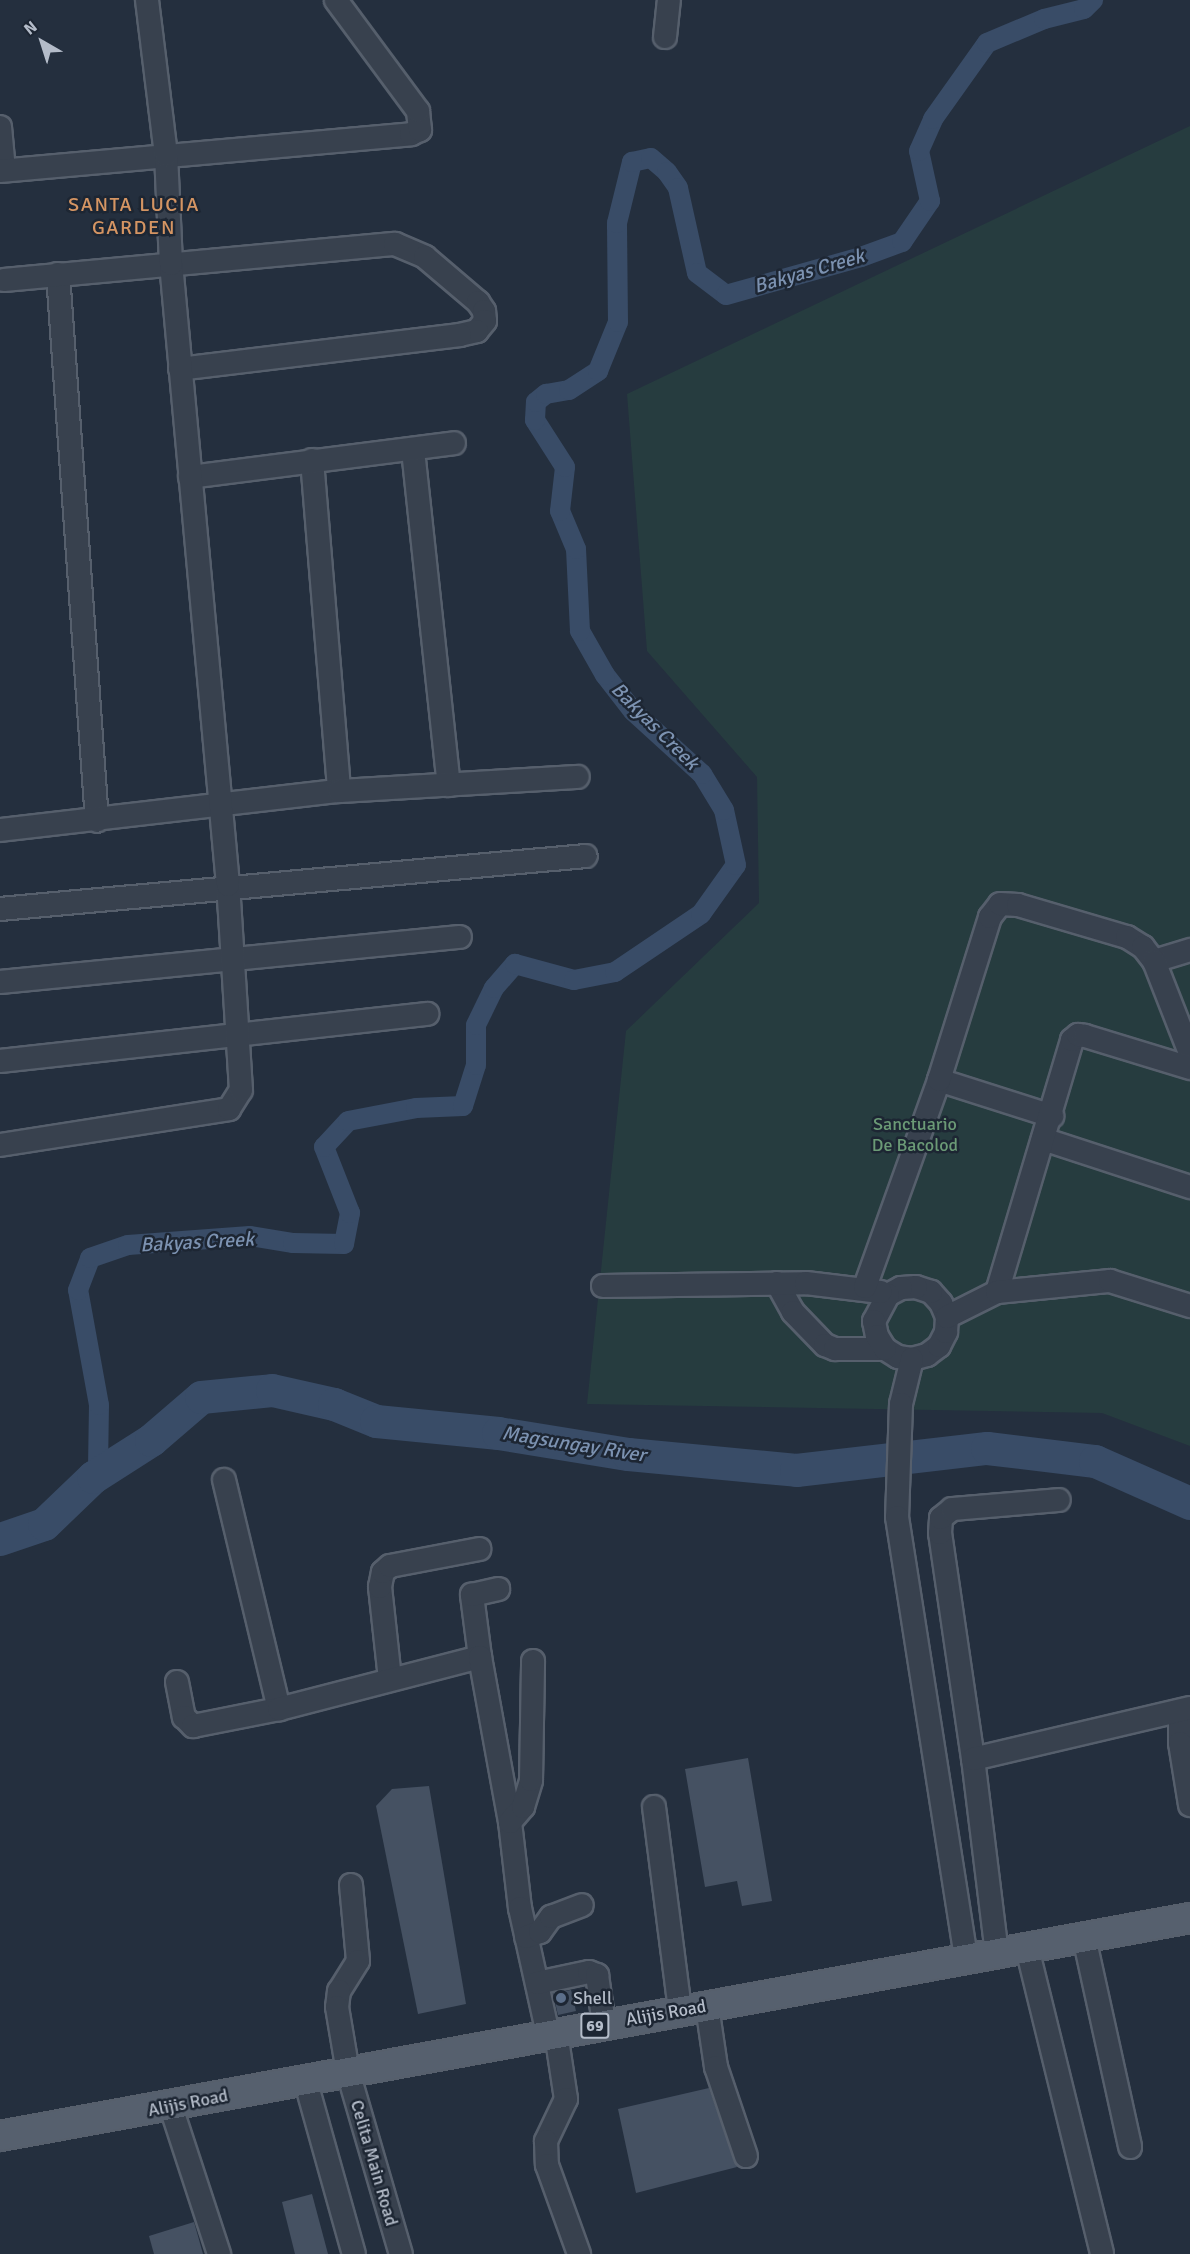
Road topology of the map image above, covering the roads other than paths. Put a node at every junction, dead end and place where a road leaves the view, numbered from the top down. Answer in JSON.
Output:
{"nodes":[{"id":1,"x":147,"y":0,"type":"edge"},
{"id":2,"x":336,"y":0,"type":"edge"},
{"id":3,"x":669,"y":0,"type":"edge"},
{"id":4,"x":665,"y":37,"type":"dead end"},
{"id":5,"x":0,"y":127,"type":"edge"},
{"id":6,"x":166,"y":155,"type":"junction"},
{"id":7,"x":2,"y":170,"type":"edge"},
{"id":8,"x":171,"y":264,"type":"junction"},
{"id":9,"x":58,"y":274,"type":"junction"},
{"id":10,"x":4,"y":280,"type":"dead end"},
{"id":11,"x":180,"y":369,"type":"junction"},
{"id":12,"x":454,"y":443,"type":"dead end"},
{"id":13,"x":413,"y":450,"type":"junction"},
{"id":14,"x":312,"y":460,"type":"junction"},
{"id":15,"x":190,"y":477,"type":"junction"},
{"id":16,"x":578,"y":777,"type":"dead end"},
{"id":17,"x":449,"y":786,"type":"junction"},
{"id":18,"x":339,"y":791,"type":"junction"},
{"id":19,"x":220,"y":807,"type":"junction"},
{"id":20,"x":97,"y":822,"type":"junction"},
{"id":21,"x":0,"y":830,"type":"edge"},
{"id":22,"x":586,"y":856,"type":"dead end"},
{"id":23,"x":228,"y":885,"type":"junction"},
{"id":24,"x":0,"y":909,"type":"edge"},
{"id":25,"x":460,"y":937,"type":"dead end"},
{"id":26,"x":1190,"y":950,"type":"edge"},
{"id":27,"x":234,"y":960,"type":"junction"},
{"id":28,"x":1154,"y":960,"type":"junction"},
{"id":29,"x":0,"y":981,"type":"edge"},
{"id":30,"x":427,"y":1014,"type":"dead end"},
{"id":31,"x":238,"y":1037,"type":"junction"},
{"id":32,"x":1190,"y":1053,"type":"edge"},
{"id":33,"x":0,"y":1061,"type":"edge"},
{"id":34,"x":1190,"y":1068,"type":"edge"},
{"id":35,"x":939,"y":1080,"type":"junction"},
{"id":36,"x":1052,"y":1116,"type":"junction"},
{"id":37,"x":1043,"y":1139,"type":"junction"},
{"id":38,"x":0,"y":1145,"type":"edge"},
{"id":39,"x":1190,"y":1187,"type":"edge"},
{"id":40,"x":777,"y":1283,"type":"junction"},
{"id":41,"x":603,"y":1286,"type":"dead end"},
{"id":42,"x":865,"y":1287,"type":"junction"},
{"id":43,"x":997,"y":1292,"type":"junction"},
{"id":44,"x":888,"y":1295,"type":"junction"},
{"id":45,"x":1190,"y":1306,"type":"edge"},
{"id":46,"x":946,"y":1317,"type":"junction"},
{"id":47,"x":885,"y":1349,"type":"junction"},
{"id":48,"x":912,"y":1359,"type":"junction"},
{"id":49,"x":224,"y":1480,"type":"dead end"},
{"id":50,"x":1059,"y":1500,"type":"dead end"},
{"id":51,"x":479,"y":1549,"type":"dead end"},
{"id":52,"x":498,"y":1589,"type":"dead end"},
{"id":53,"x":480,"y":1657,"type":"junction"},
{"id":54,"x":533,"y":1661,"type":"dead end"},
{"id":55,"x":390,"y":1679,"type":"junction"},
{"id":56,"x":177,"y":1682,"type":"dead end"},
{"id":57,"x":279,"y":1709,"type":"junction"},
{"id":58,"x":1185,"y":1710,"type":"edge"},
{"id":59,"x":973,"y":1759,"type":"junction"},
{"id":60,"x":1190,"y":1805,"type":"edge"},
{"id":61,"x":654,"y":1807,"type":"dead end"},
{"id":62,"x":510,"y":1822,"type":"junction"},
{"id":63,"x":351,"y":1885,"type":"dead end"},
{"id":64,"x":582,"y":1905,"type":"dead end"},
{"id":65,"x":1190,"y":1918,"type":"edge"},
{"id":66,"x":526,"y":1938,"type":"junction"},
{"id":67,"x":1084,"y":1938,"type":"junction"},
{"id":68,"x":1027,"y":1948,"type":"junction"},
{"id":69,"x":997,"y":1954,"type":"junction"},
{"id":70,"x":966,"y":1958,"type":"junction"},
{"id":71,"x":537,"y":1983,"type":"junction"},
{"id":72,"x":694,"y":2008,"type":"junction"},
{"id":73,"x":604,"y":2024,"type":"junction"},
{"id":74,"x":552,"y":2034,"type":"junction"},
{"id":75,"x":348,"y":2072,"type":"junction"},
{"id":76,"x":305,"y":2079,"type":"junction"},
{"id":77,"x":171,"y":2107,"type":"junction"},
{"id":78,"x":0,"y":2136,"type":"edge"},
{"id":79,"x":1130,"y":2147,"type":"dead end"},
{"id":80,"x":746,"y":2156,"type":"dead end"},
{"id":81,"x":219,"y":2254,"type":"edge"},
{"id":82,"x":354,"y":2254,"type":"edge"},
{"id":83,"x":401,"y":2254,"type":"edge"},
{"id":84,"x":579,"y":2254,"type":"edge"},
{"id":85,"x":1102,"y":2254,"type":"edge"}],
"edges":[{"from":1,"to":6,"type":"street"},
{"from":2,"to":6,"type":"street"},
{"from":3,"to":4,"type":"street"},
{"from":5,"to":7,"type":"street"},
{"from":6,"to":7,"type":"street"},
{"from":6,"to":8,"type":"street"},
{"from":8,"to":9,"type":"street"},
{"from":8,"to":11,"type":"street"},
{"from":8,"to":11,"type":"street"},
{"from":9,"to":10,"type":"street"},
{"from":9,"to":20,"type":"street"},
{"from":11,"to":15,"type":"street"},
{"from":12,"to":13,"type":"street"},
{"from":13,"to":14,"type":"street"},
{"from":13,"to":17,"type":"street"},
{"from":14,"to":15,"type":"street"},
{"from":14,"to":18,"type":"street"},
{"from":15,"to":19,"type":"street"},
{"from":16,"to":17,"type":"street"},
{"from":17,"to":18,"type":"street"},
{"from":18,"to":19,"type":"street"},
{"from":19,"to":20,"type":"street"},
{"from":19,"to":23,"type":"street"},
{"from":20,"to":21,"type":"street"},
{"from":22,"to":23,"type":"street"},
{"from":23,"to":24,"type":"street"},
{"from":23,"to":27,"type":"street"},
{"from":25,"to":27,"type":"street"},
{"from":26,"to":28,"type":"street"},
{"from":27,"to":29,"type":"street"},
{"from":27,"to":31,"type":"street"},
{"from":28,"to":32,"type":"street"},
{"from":28,"to":35,"type":"street"},
{"from":30,"to":31,"type":"street"},
{"from":31,"to":33,"type":"street"},
{"from":31,"to":38,"type":"street"},
{"from":34,"to":36,"type":"street"},
{"from":35,"to":36,"type":"street"},
{"from":35,"to":42,"type":"street"},
{"from":36,"to":37,"type":"street"},
{"from":37,"to":39,"type":"street"},
{"from":37,"to":43,"type":"street"},
{"from":40,"to":41,"type":"street"},
{"from":40,"to":42,"type":"street"},
{"from":40,"to":47,"type":"street"},
{"from":42,"to":44,"type":"street"},
{"from":43,"to":45,"type":"street"},
{"from":43,"to":46,"type":"street"},
{"from":44,"to":46,"type":"street"},
{"from":44,"to":47,"type":"street"},
{"from":46,"to":48,"type":"street"},
{"from":47,"to":48,"type":"street"},
{"from":48,"to":70,"type":"street"},
{"from":49,"to":57,"type":"street"},
{"from":50,"to":59,"type":"street"},
{"from":51,"to":55,"type":"street"},
{"from":52,"to":53,"type":"street"},
{"from":53,"to":55,"type":"street"},
{"from":53,"to":62,"type":"street"},
{"from":54,"to":62,"type":"street"},
{"from":55,"to":57,"type":"street"},
{"from":56,"to":57,"type":"street"},
{"from":58,"to":59,"type":"street"},
{"from":58,"to":60,"type":"street"},
{"from":59,"to":69,"type":"street"},
{"from":61,"to":72,"type":"street"},
{"from":62,"to":66,"type":"street"},
{"from":63,"to":75,"type":"street","name":"Celita Main Road"},
{"from":64,"to":66,"type":"street"},
{"from":65,"to":67,"type":"main road","name":"Alijis Road","number":"69"},
{"from":66,"to":71,"type":"street"},
{"from":67,"to":68,"type":"main road","name":"Alijis Road","number":"69"},
{"from":67,"to":79,"type":"street"},
{"from":68,"to":69,"type":"main road","name":"Alijis Road","number":"69"},
{"from":68,"to":85,"type":"street"},
{"from":69,"to":70,"type":"main road","name":"Alijis Road","number":"69"},
{"from":70,"to":72,"type":"main road","name":"Alijis Road","number":"69"},
{"from":71,"to":73,"type":"street"},
{"from":71,"to":74,"type":"street"},
{"from":72,"to":73,"type":"main road","name":"Alijis Road","number":"69"},
{"from":72,"to":80,"type":"street"},
{"from":73,"to":74,"type":"main road","name":"Alijis Road","number":"69"},
{"from":74,"to":75,"type":"main road","name":"Alijis Road","number":"69"},
{"from":74,"to":84,"type":"street"},
{"from":75,"to":76,"type":"main road","name":"Alijis Road","number":"69"},
{"from":75,"to":83,"type":"street","name":"Celita Main Road"},
{"from":76,"to":77,"type":"main road","name":"Alijis Road","number":"69"},
{"from":76,"to":82,"type":"street"},
{"from":77,"to":78,"type":"main road","name":"Alijis Road","number":"69"},
{"from":77,"to":81,"type":"street"}]}
